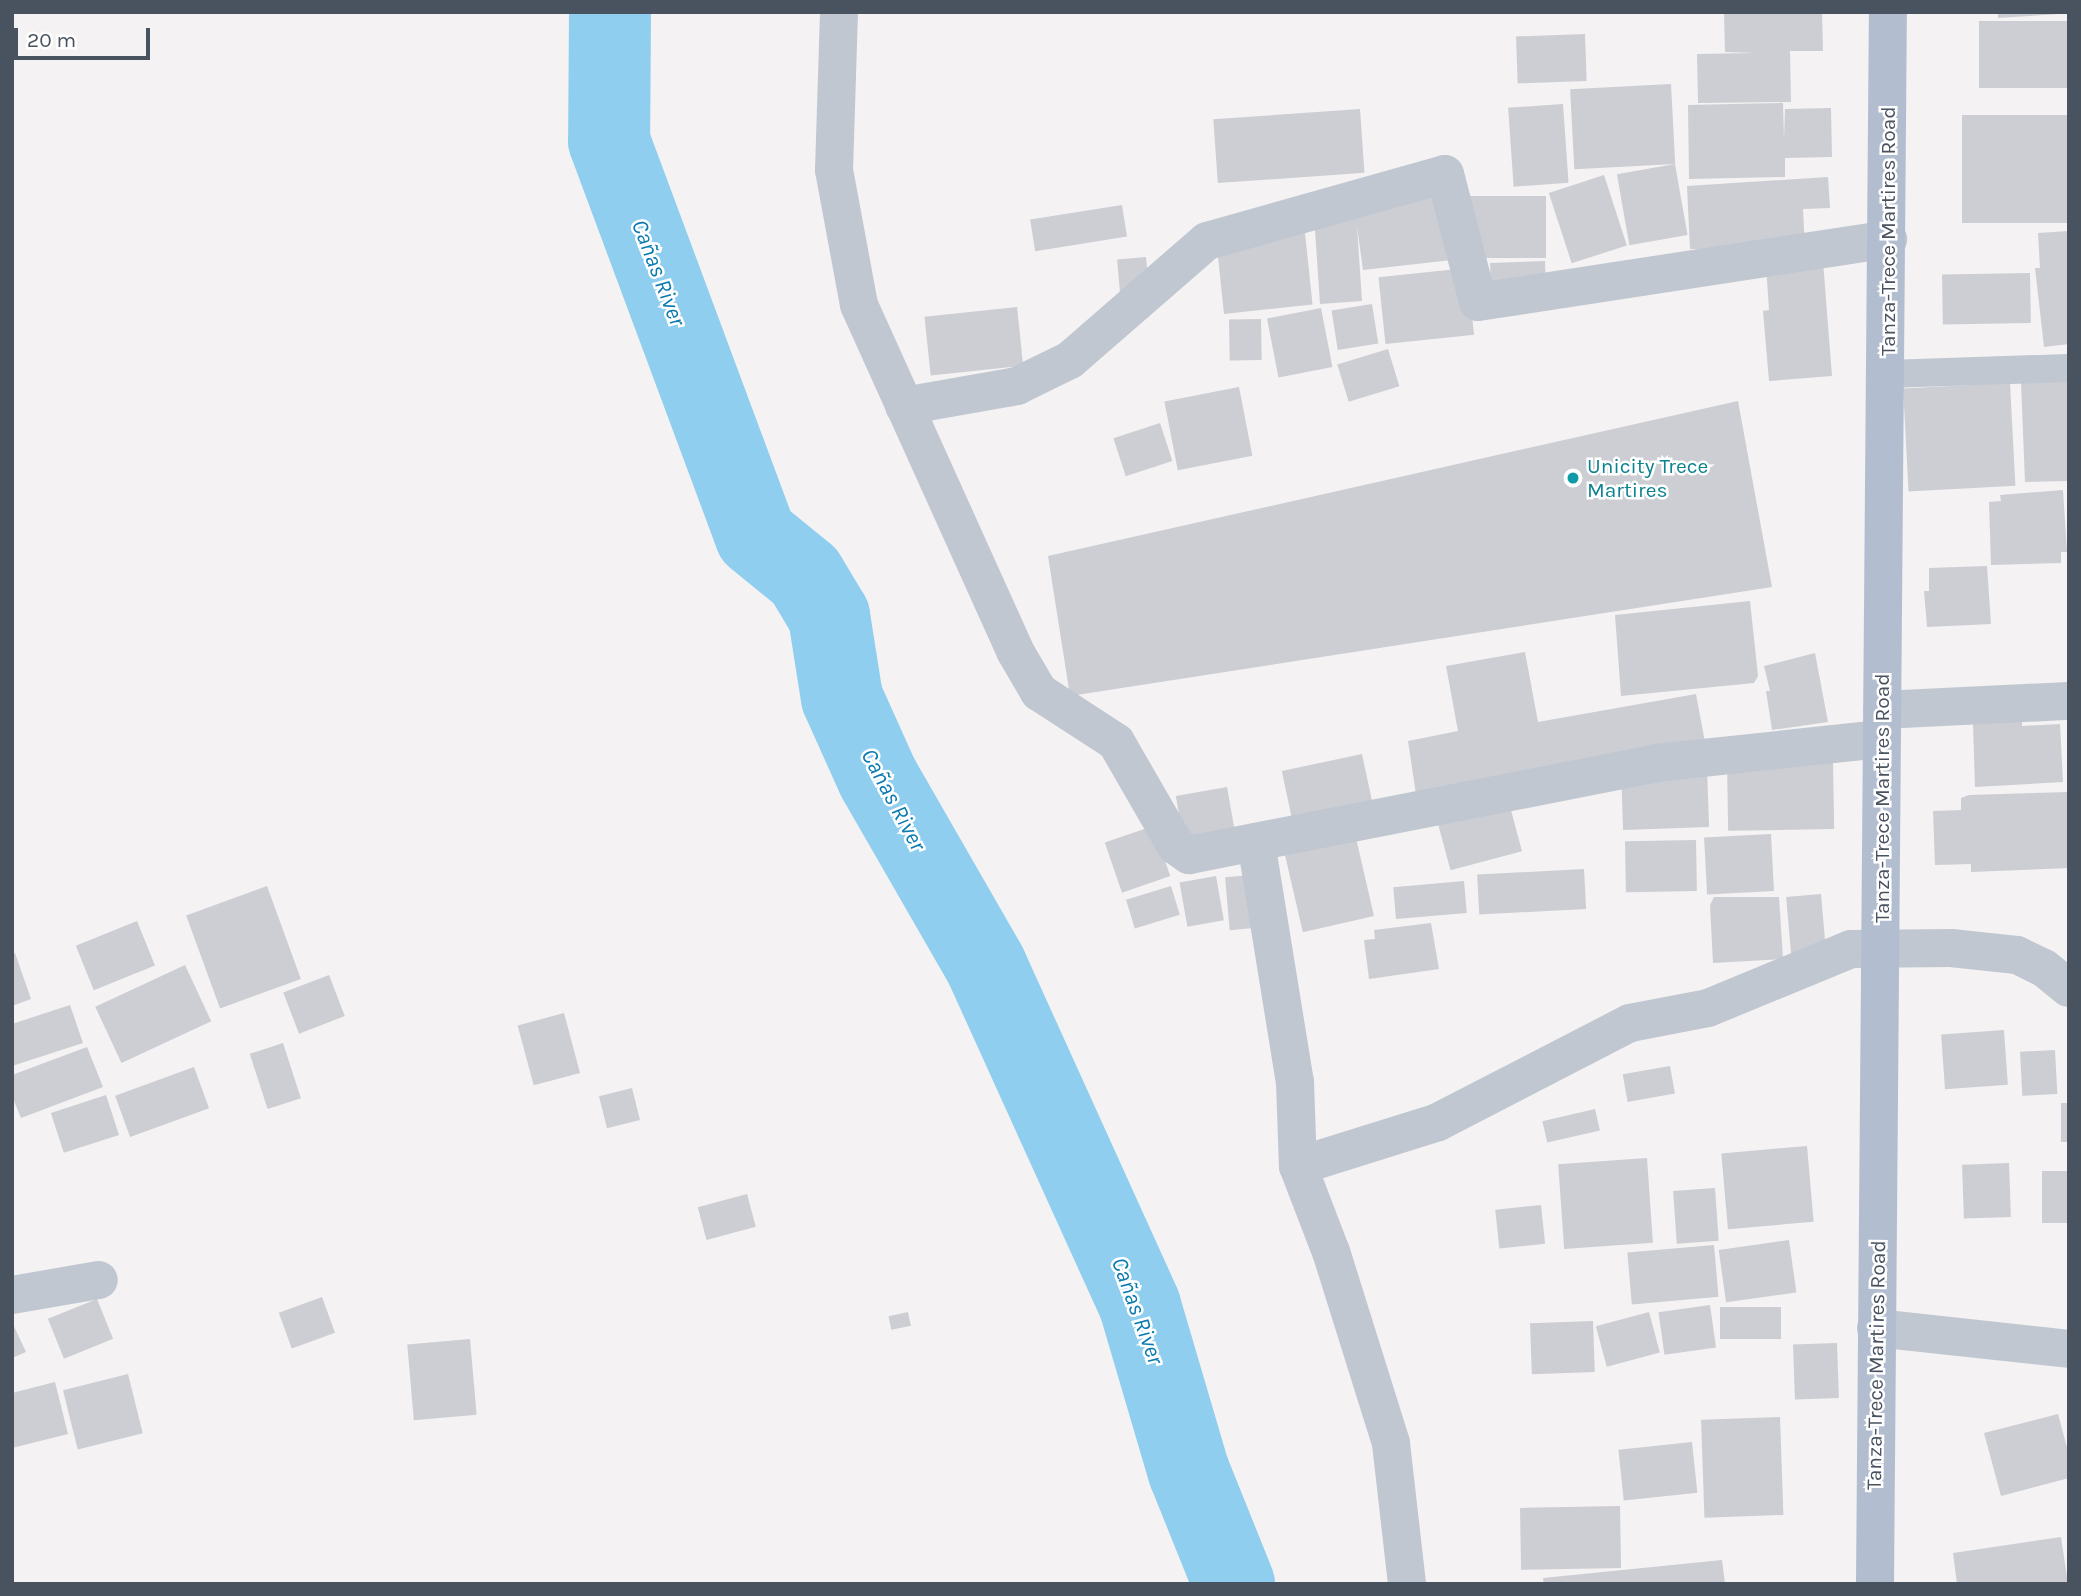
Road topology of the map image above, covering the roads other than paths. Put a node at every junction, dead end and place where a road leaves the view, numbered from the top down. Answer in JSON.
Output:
{"nodes":[{"id":1,"x":839,"y":12,"type":"edge"},
{"id":2,"x":1888,"y":12,"type":"edge"},
{"id":3,"x":1888,"y":239,"type":"junction"},
{"id":4,"x":2069,"y":368,"type":"edge"},
{"id":5,"x":1887,"y":374,"type":"junction"},
{"id":6,"x":904,"y":406,"type":"junction"},
{"id":7,"x":2069,"y":701,"type":"edge"},
{"id":8,"x":1881,"y":724,"type":"junction"},
{"id":9,"x":1255,"y":842,"type":"junction"},
{"id":10,"x":1881,"y":948,"type":"junction"},
{"id":11,"x":2069,"y":988,"type":"edge"},
{"id":12,"x":1298,"y":1166,"type":"junction"},
{"id":13,"x":99,"y":1280,"type":"dead end"},
{"id":14,"x":12,"y":1296,"type":"edge"},
{"id":15,"x":1876,"y":1328,"type":"junction"},
{"id":16,"x":2069,"y":1349,"type":"edge"},
{"id":17,"x":1407,"y":1584,"type":"edge"},
{"id":18,"x":1875,"y":1584,"type":"edge"}],
"edges":[{"from":1,"to":6,"type":"street"},
{"from":2,"to":3,"type":"main road","name":"Tanza-Trece Martires Road"},
{"from":3,"to":5,"type":"main road","name":"Tanza-Trece Martires Road"},
{"from":3,"to":6,"type":"street"},
{"from":4,"to":5,"type":"lane"},
{"from":5,"to":8,"type":"main road","name":"Tanza-Trece Martires Road"},
{"from":6,"to":9,"type":"street"},
{"from":7,"to":8,"type":"street"},
{"from":8,"to":9,"type":"street"},
{"from":8,"to":10,"type":"main road","name":"Tanza-Trece Martires Road"},
{"from":9,"to":12,"type":"street"},
{"from":10,"to":11,"type":"street"},
{"from":10,"to":12,"type":"street"},
{"from":10,"to":15,"type":"main road","name":"Tanza-Trece Martires Road"},
{"from":12,"to":17,"type":"street"},
{"from":13,"to":14,"type":"street"},
{"from":15,"to":16,"type":"street"},
{"from":15,"to":18,"type":"main road","name":"Tanza-Trece Martires Road"}]}
